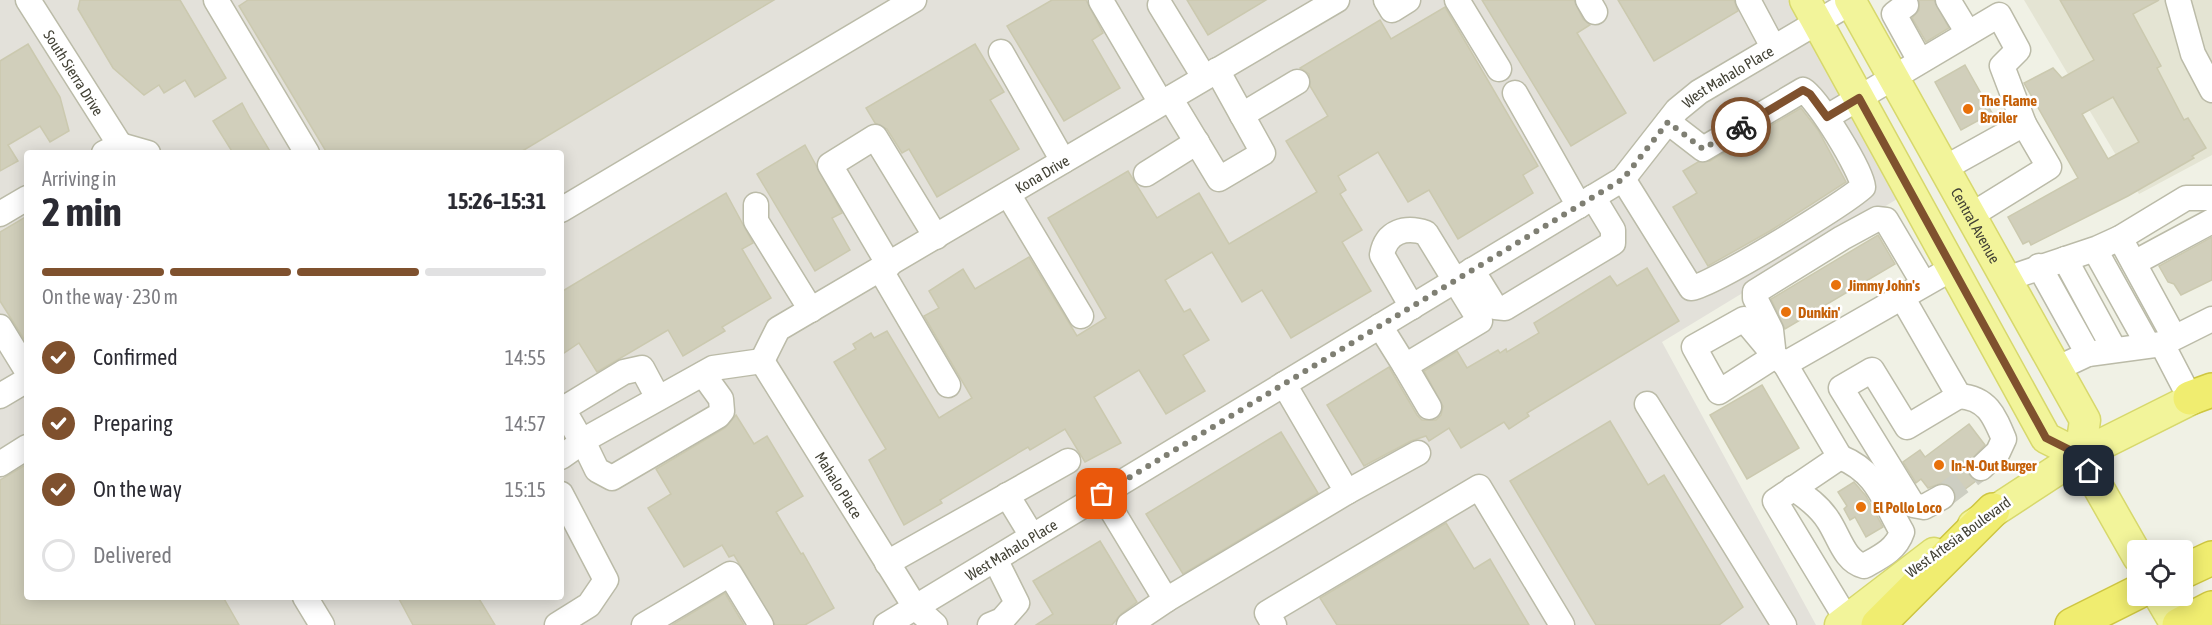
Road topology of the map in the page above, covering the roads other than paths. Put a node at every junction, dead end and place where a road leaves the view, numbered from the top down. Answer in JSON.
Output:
{"nodes":[{"id":1,"x":28,"y":0,"type":"edge"},
{"id":2,"x":216,"y":0,"type":"edge"},
{"id":3,"x":914,"y":0,"type":"edge"},
{"id":4,"x":1337,"y":0,"type":"edge"},
{"id":5,"x":1386,"y":0,"type":"edge"},
{"id":6,"x":1408,"y":0,"type":"edge"},
{"id":7,"x":1457,"y":0,"type":"edge"},
{"id":8,"x":1748,"y":0,"type":"edge"},
{"id":9,"x":1948,"y":0,"type":"edge"},
{"id":10,"x":2178,"y":0,"type":"edge"},
{"id":11,"x":1101,"y":1,"type":"edge"},
{"id":12,"x":1852,"y":1,"type":"edge"},
{"id":13,"x":1160,"y":5,"type":"dead end"},
{"id":14,"x":1906,"y":5,"type":"dead end"},
{"id":15,"x":1994,"y":8,"type":"edge"},
{"id":16,"x":1811,"y":11,"type":"edge"},
{"id":17,"x":1968,"y":33,"type":"junction"},
{"id":18,"x":1773,"y":47,"type":"junction"},
{"id":19,"x":1001,"y":52,"type":"dead end"},
{"id":20,"x":1920,"y":61,"type":"junction"},
{"id":21,"x":1499,"y":69,"type":"dead end"},
{"id":22,"x":1211,"y":74,"type":"junction"},
{"id":23,"x":1892,"y":77,"type":"junction"},
{"id":24,"x":1297,"y":82,"type":"dead end"},
{"id":25,"x":2212,"y":90,"type":"edge"},
{"id":26,"x":1515,"y":93,"type":"dead end"},
{"id":27,"x":1859,"y":98,"type":"junction"},
{"id":28,"x":1166,"y":101,"type":"junction"},
{"id":29,"x":1242,"y":115,"type":"junction"},
{"id":30,"x":1827,"y":117,"type":"junction"},
{"id":31,"x":1668,"y":122,"type":"junction"},
{"id":32,"x":2024,"y":124,"type":"junction"},
{"id":33,"x":1197,"y":142,"type":"junction"},
{"id":34,"x":115,"y":150,"type":"edge"},
{"id":35,"x":305,"y":150,"type":"edge"},
{"id":36,"x":1063,"y":161,"type":"junction"},
{"id":37,"x":1943,"y":169,"type":"junction"},
{"id":38,"x":1146,"y":174,"type":"dead end"},
{"id":39,"x":1623,"y":179,"type":"junction"},
{"id":40,"x":1008,"y":194,"type":"junction"},
{"id":41,"x":2212,"y":198,"type":"edge"},
{"id":42,"x":24,"y":200,"type":"edge"},
{"id":43,"x":1586,"y":201,"type":"junction"},
{"id":44,"x":756,"y":205,"type":"dead end"},
{"id":45,"x":564,"y":208,"type":"edge"},
{"id":46,"x":0,"y":214,"type":"edge"},
{"id":47,"x":1970,"y":216,"type":"junction"},
{"id":48,"x":2212,"y":221,"type":"edge"},
{"id":49,"x":936,"y":237,"type":"junction"},
{"id":50,"x":2120,"y":238,"type":"junction"},
{"id":51,"x":2095,"y":250,"type":"junction"},
{"id":52,"x":2065,"y":259,"type":"junction"},
{"id":53,"x":2134,"y":263,"type":"junction"},
{"id":54,"x":2039,"y":266,"type":"junction"},
{"id":55,"x":885,"y":267,"type":"junction"},
{"id":56,"x":1953,"y":268,"type":"junction"},
{"id":57,"x":1464,"y":275,"type":"junction"},
{"id":58,"x":2006,"y":279,"type":"junction"},
{"id":59,"x":1924,"y":284,"type":"junction"},
{"id":60,"x":1902,"y":297,"type":"junction"},
{"id":61,"x":1970,"y":300,"type":"junction"},
{"id":62,"x":1412,"y":307,"type":"junction"},
{"id":63,"x":811,"y":310,"type":"junction"},
{"id":64,"x":1081,"y":316,"type":"dead end"},
{"id":65,"x":2212,"y":319,"type":"edge"},
{"id":66,"x":1380,"y":326,"type":"junction"},
{"id":67,"x":0,"y":327,"type":"edge"},
{"id":68,"x":2161,"y":342,"type":"junction"},
{"id":69,"x":2114,"y":349,"type":"junction"},
{"id":70,"x":2088,"y":354,"type":"junction"},
{"id":71,"x":1780,"y":360,"type":"junction"},
{"id":72,"x":762,"y":361,"type":"junction"},
{"id":73,"x":24,"y":366,"type":"edge"},
{"id":74,"x":1405,"y":366,"type":"junction"},
{"id":75,"x":2056,"y":369,"type":"junction"},
{"id":76,"x":703,"y":374,"type":"junction"},
{"id":77,"x":24,"y":382,"type":"edge"},
{"id":78,"x":1284,"y":384,"type":"junction"},
{"id":79,"x":948,"y":385,"type":"dead end"},
{"id":80,"x":2205,"y":392,"type":"edge"},
{"id":81,"x":0,"y":396,"type":"edge"},
{"id":82,"x":1959,"y":396,"type":"junction"},
{"id":83,"x":658,"y":398,"type":"junction"},
{"id":84,"x":1647,"y":404,"type":"dead end"},
{"id":85,"x":1430,"y":407,"type":"dead end"},
{"id":86,"x":564,"y":408,"type":"edge"},
{"id":87,"x":564,"y":411,"type":"edge"},
{"id":88,"x":583,"y":442,"type":"junction"},
{"id":89,"x":24,"y":449,"type":"edge"},
{"id":90,"x":1418,"y":453,"type":"dead end"},
{"id":91,"x":564,"y":455,"type":"edge"},
{"id":92,"x":2080,"y":455,"type":"junction"},
{"id":93,"x":1840,"y":457,"type":"junction"},
{"id":94,"x":1068,"y":460,"type":"dead end"},
{"id":95,"x":0,"y":464,"type":"edge"},
{"id":96,"x":1981,"y":468,"type":"tunnel mouth"},
{"id":97,"x":1793,"y":488,"type":"junction"},
{"id":98,"x":1347,"y":492,"type":"junction"},
{"id":99,"x":1102,"y":494,"type":"junction"},
{"id":100,"x":1006,"y":495,"type":"junction"},
{"id":101,"x":1942,"y":497,"type":"tunnel mouth"},
{"id":102,"x":564,"y":500,"type":"edge"},
{"id":103,"x":1993,"y":510,"type":"joint"},
{"id":104,"x":1032,"y":536,"type":"junction"},
{"id":105,"x":2128,"y":540,"type":"edge"},
{"id":106,"x":2212,"y":558,"type":"edge"},
{"id":107,"x":995,"y":559,"type":"junction"},
{"id":108,"x":887,"y":562,"type":"junction"},
{"id":109,"x":2193,"y":567,"type":"edge"},
{"id":110,"x":2127,"y":598,"type":"edge"},
{"id":111,"x":307,"y":600,"type":"edge"},
{"id":112,"x":1166,"y":600,"type":"junction"},
{"id":113,"x":2165,"y":606,"type":"edge"},
{"id":114,"x":915,"y":607,"type":"junction"},
{"id":115,"x":2212,"y":608,"type":"edge"},
{"id":116,"x":1855,"y":623,"type":"edge"},
{"id":117,"x":322,"y":625,"type":"edge"},
{"id":118,"x":557,"y":625,"type":"edge"},
{"id":119,"x":645,"y":625,"type":"edge"},
{"id":120,"x":761,"y":625,"type":"edge"},
{"id":121,"x":886,"y":625,"type":"edge"},
{"id":122,"x":935,"y":625,"type":"edge"},
{"id":123,"x":990,"y":625,"type":"edge"},
{"id":124,"x":1129,"y":625,"type":"edge"},
{"id":125,"x":1274,"y":625,"type":"edge"},
{"id":126,"x":1562,"y":625,"type":"edge"},
{"id":127,"x":1784,"y":625,"type":"edge"},
{"id":128,"x":2072,"y":625,"type":"edge"},
{"id":129,"x":2177,"y":625,"type":"edge"}],
"edges":[{"from":1,"to":34,"type":"street","name":"South Sierra Drive"},
{"from":2,"to":35,"type":"street"},
{"from":3,"to":45,"type":"street"},
{"from":4,"to":22,"type":"street","name":"Kona Drive"},
{"from":5,"to":6,"type":"street"},
{"from":7,"to":21,"type":"street"},
{"from":8,"to":18,"type":"street"},
{"from":9,"to":17,"type":"street"},
{"from":10,"to":25,"type":"street"},
{"from":11,"to":28,"type":"street"},
{"from":12,"to":16,"type":"street","name":"West Mahalo Place"},
{"from":12,"to":23,"type":"main road","name":"Central Avenue"},
{"from":13,"to":22,"type":"street"},
{"from":14,"to":20,"type":"street"},
{"from":15,"to":17,"type":"street"},
{"from":15,"to":32,"type":"street"},
{"from":16,"to":18,"type":"street","name":"West Mahalo Place"},
{"from":16,"to":27,"type":"main road"},
{"from":17,"to":20,"type":"street"},
{"from":18,"to":31,"type":"street","name":"West Mahalo Place"},
{"from":19,"to":36,"type":"street"},
{"from":20,"to":23,"type":"street"},
{"from":22,"to":28,"type":"street","name":"Kona Drive"},
{"from":22,"to":29,"type":"street"},
{"from":23,"to":27,"type":"street"},
{"from":23,"to":37,"type":"main road","name":"Central Avenue"},
{"from":24,"to":29,"type":"street"},
{"from":26,"to":43,"type":"street"},
{"from":27,"to":30,"type":"street"},
{"from":27,"to":56,"type":"main road"},
{"from":28,"to":33,"type":"street"},
{"from":28,"to":36,"type":"street","name":"Kona Drive"},
{"from":29,"to":33,"type":"street"},
{"from":30,"to":31,"type":"street"},
{"from":30,"to":39,"type":"street"},
{"from":31,"to":39,"type":"street","name":"West Mahalo Place"},
{"from":32,"to":37,"type":"street"},
{"from":32,"to":47,"type":"street"},
{"from":33,"to":38,"type":"street"},
{"from":36,"to":40,"type":"street","name":"Kona Drive"},
{"from":37,"to":47,"type":"main road","name":"Central Avenue"},
{"from":39,"to":43,"type":"street","name":"West Mahalo Place"},
{"from":40,"to":49,"type":"street","name":"Kona Drive"},
{"from":40,"to":64,"type":"street"},
{"from":41,"to":50,"type":"street"},
{"from":42,"to":46,"type":"street"},
{"from":43,"to":57,"type":"street","name":"West Mahalo Place"},
{"from":43,"to":57,"type":"street"},
{"from":44,"to":63,"type":"street"},
{"from":47,"to":58,"type":"main road","name":"Central Avenue"},
{"from":48,"to":53,"type":"street"},
{"from":49,"to":55,"type":"street","name":"Kona Drive"},
{"from":49,"to":55,"type":"street"},
{"from":50,"to":51,"type":"street"},
{"from":50,"to":53,"type":"street"},
{"from":51,"to":52,"type":"street"},
{"from":51,"to":68,"type":"street"},
{"from":52,"to":54,"type":"street"},
{"from":52,"to":69,"type":"street"},
{"from":53,"to":68,"type":"street"},
{"from":54,"to":58,"type":"street"},
{"from":54,"to":70,"type":"street"},
{"from":55,"to":63,"type":"street","name":"Kona Drive"},
{"from":55,"to":79,"type":"street"},
{"from":56,"to":59,"type":"street"},
{"from":56,"to":61,"type":"main road"},
{"from":57,"to":62,"type":"street","name":"West Mahalo Place"},
{"from":57,"to":62,"type":"street"},
{"from":57,"to":74,"type":"street"},
{"from":58,"to":61,"type":"main road"},
{"from":58,"to":75,"type":"main road","name":"Central Avenue"},
{"from":59,"to":60,"type":"street"},
{"from":59,"to":71,"type":"street"},
{"from":60,"to":71,"type":"street"},
{"from":60,"to":82,"type":"street"},
{"from":61,"to":92,"type":"main road"},
{"from":62,"to":66,"type":"street","name":"West Mahalo Place"},
{"from":63,"to":72,"type":"street","name":"Kona Drive"},
{"from":65,"to":68,"type":"street"},
{"from":66,"to":74,"type":"street"},
{"from":66,"to":78,"type":"street","name":"West Mahalo Place"},
{"from":67,"to":73,"type":"street"},
{"from":68,"to":69,"type":"street"},
{"from":68,"to":80,"type":"street"},
{"from":69,"to":70,"type":"street"},
{"from":70,"to":75,"type":"street"},
{"from":71,"to":93,"type":"street"},
{"from":72,"to":76,"type":"street"},
{"from":72,"to":108,"type":"street","name":"Mahalo Place"},
{"from":74,"to":85,"type":"street"},
{"from":75,"to":92,"type":"main road","name":"Central Avenue"},
{"from":76,"to":83,"type":"street"},
{"from":76,"to":88,"type":"street"},
{"from":77,"to":81,"type":"street"},
{"from":78,"to":98,"type":"street"},
{"from":78,"to":99,"type":"street","name":"West Mahalo Place"},
{"from":80,"to":92,"type":"main road","name":"West Artesia Boulevard"},
{"from":82,"to":96,"type":"street"},
{"from":82,"to":101,"type":"street"},
{"from":83,"to":86,"type":"street"},
{"from":83,"to":88,"type":"street"},
{"from":84,"to":127,"type":"street"},
{"from":87,"to":88,"type":"street"},
{"from":88,"to":91,"type":"street"},
{"from":89,"to":95,"type":"street"},
{"from":90,"to":98,"type":"street"},
{"from":92,"to":103,"type":"main road","name":"West Artesia Boulevard"},
{"from":92,"to":105,"type":"main road"},
{"from":93,"to":97,"type":"street"},
{"from":93,"to":97,"type":"street"},
{"from":94,"to":100,"type":"street"},
{"from":97,"to":116,"type":"street"},
{"from":98,"to":112,"type":"street"},
{"from":99,"to":104,"type":"street","name":"West Mahalo Place"},
{"from":99,"to":112,"type":"street"},
{"from":100,"to":104,"type":"street"},
{"from":100,"to":108,"type":"street"},
{"from":102,"to":118,"type":"street"},
{"from":103,"to":116,"type":"highway"},
{"from":104,"to":107,"type":"street","name":"West Mahalo Place"},
{"from":106,"to":109,"type":"highway"},
{"from":107,"to":114,"type":"street","name":"West Mahalo Place"},
{"from":107,"to":123,"type":"street"},
{"from":108,"to":114,"type":"street","name":"Mahalo Place"},
{"from":110,"to":128,"type":"highway"},
{"from":111,"to":117,"type":"street"},
{"from":112,"to":124,"type":"street"},
{"from":113,"to":129,"type":"main road"},
{"from":114,"to":121,"type":"street","name":"West Mahalo Place"},
{"from":114,"to":122,"type":"street","name":"Mahalo Place"},
{"from":115,"to":129,"type":"highway"},
{"from":119,"to":120,"type":"street"},
{"from":125,"to":126,"type":"street"}]}
